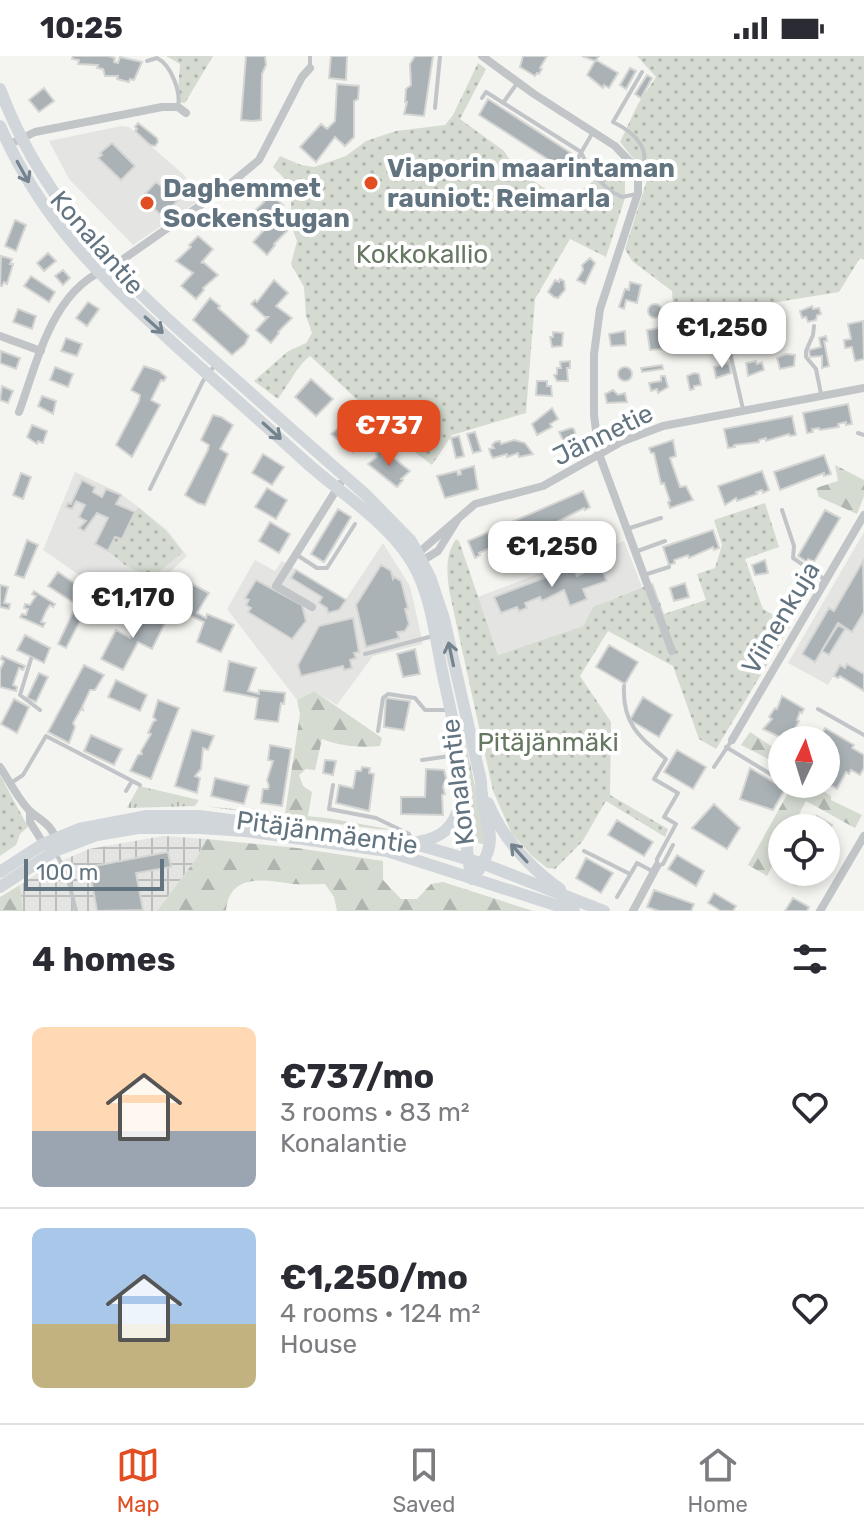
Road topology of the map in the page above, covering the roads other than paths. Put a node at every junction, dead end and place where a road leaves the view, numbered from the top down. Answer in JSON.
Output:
{"nodes":[{"id":1,"x":310,"y":56,"type":"edge"},
{"id":2,"x":440,"y":56,"type":"edge"},
{"id":3,"x":482,"y":56,"type":"edge"},
{"id":4,"x":147,"y":61,"type":"dead end"},
{"id":5,"x":310,"y":68,"type":"joint"},
{"id":6,"x":642,"y":72,"type":"dead end"},
{"id":7,"x":518,"y":82,"type":"junction"},
{"id":8,"x":0,"y":89,"type":"edge"},
{"id":9,"x":482,"y":98,"type":"dead end"},
{"id":10,"x":503,"y":103,"type":"junction"},
{"id":11,"x":435,"y":108,"type":"dead end"},
{"id":12,"x":182,"y":110,"type":"joint"},
{"id":13,"x":0,"y":126,"type":"edge"},
{"id":14,"x":593,"y":132,"type":"junction"},
{"id":15,"x":21,"y":138,"type":"junction"},
{"id":16,"x":8,"y":145,"type":"junction"},
{"id":17,"x":581,"y":152,"type":"junction"},
{"id":18,"x":578,"y":158,"type":"dead end"},
{"id":19,"x":638,"y":177,"type":"junction"},
{"id":20,"x":638,"y":193,"type":"junction"},
{"id":21,"x":112,"y":267,"type":"junction"},
{"id":22,"x":97,"y":272,"type":"junction"},
{"id":23,"x":814,"y":326,"type":"dead end"},
{"id":24,"x":0,"y":336,"type":"edge"},
{"id":25,"x":728,"y":344,"type":"dead end"},
{"id":26,"x":41,"y":351,"type":"junction"},
{"id":27,"x":216,"y":363,"type":"junction"},
{"id":28,"x":207,"y":374,"type":"junction"},
{"id":29,"x":864,"y":388,"type":"edge"},
{"id":30,"x":822,"y":396,"type":"junction"},
{"id":31,"x":744,"y":411,"type":"junction"},
{"id":32,"x":19,"y":412,"type":"dead end"},
{"id":33,"x":599,"y":454,"type":"junction"},
{"id":34,"x":346,"y":477,"type":"junction"},
{"id":35,"x":337,"y":488,"type":"junction"},
{"id":36,"x":150,"y":489,"type":"dead end"},
{"id":37,"x":782,"y":510,"type":"dead end"},
{"id":38,"x":864,"y":515,"type":"edge"},
{"id":39,"x":661,"y":518,"type":"dead end"},
{"id":40,"x":355,"y":524,"type":"dead end"},
{"id":41,"x":627,"y":529,"type":"junction"},
{"id":42,"x":665,"y":541,"type":"dead end"},
{"id":43,"x":635,"y":552,"type":"junction"},
{"id":44,"x":295,"y":554,"type":"junction"},
{"id":45,"x":418,"y":558,"type":"junction"},
{"id":46,"x":669,"y":567,"type":"dead end"},
{"id":47,"x":644,"y":575,"type":"junction"},
{"id":48,"x":826,"y":581,"type":"junction"},
{"id":49,"x":312,"y":607,"type":"dead end"},
{"id":50,"x":435,"y":635,"type":"junction"},
{"id":51,"x":672,"y":651,"type":"dead end"},
{"id":52,"x":365,"y":654,"type":"dead end"},
{"id":53,"x":31,"y":659,"type":"dead end"},
{"id":54,"x":624,"y":686,"type":"dead end"},
{"id":55,"x":457,"y":708,"type":"junction"},
{"id":56,"x":818,"y":709,"type":"dead end"},
{"id":57,"x":40,"y":710,"type":"dead end"},
{"id":58,"x":378,"y":731,"type":"dead end"},
{"id":59,"x":864,"y":735,"type":"edge"},
{"id":60,"x":729,"y":744,"type":"junction"},
{"id":61,"x":459,"y":754,"type":"junction"},
{"id":62,"x":422,"y":760,"type":"dead end"},
{"id":63,"x":4,"y":767,"type":"edge"},
{"id":64,"x":714,"y":767,"type":"dead end"},
{"id":65,"x":768,"y":772,"type":"edge"},
{"id":66,"x":132,"y":781,"type":"junction"},
{"id":67,"x":481,"y":781,"type":"junction"},
{"id":68,"x":11,"y":783,"type":"junction"},
{"id":69,"x":140,"y":785,"type":"dead end"},
{"id":70,"x":333,"y":785,"type":"dead end"},
{"id":71,"x":126,"y":791,"type":"dead end"},
{"id":72,"x":462,"y":797,"type":"junction"},
{"id":73,"x":30,"y":811,"type":"junction"},
{"id":74,"x":864,"y":836,"type":"edge"},
{"id":75,"x":56,"y":837,"type":"junction"},
{"id":76,"x":412,"y":843,"type":"junction"},
{"id":77,"x":43,"y":844,"type":"junction"},
{"id":78,"x":673,"y":845,"type":"dead end"},
{"id":79,"x":55,"y":851,"type":"junction"},
{"id":80,"x":584,"y":851,"type":"dead end"},
{"id":81,"x":467,"y":858,"type":"junction"},
{"id":82,"x":484,"y":864,"type":"junction"},
{"id":83,"x":656,"y":869,"type":"junction"},
{"id":84,"x":0,"y":872,"type":"edge"},
{"id":85,"x":630,"y":874,"type":"junction"},
{"id":86,"x":472,"y":879,"type":"junction"},
{"id":87,"x":0,"y":887,"type":"edge"},
{"id":88,"x":617,"y":897,"type":"dead end"},
{"id":89,"x":576,"y":906,"type":"edge"},
{"id":90,"x":76,"y":911,"type":"edge"},
{"id":91,"x":604,"y":911,"type":"edge"},
{"id":92,"x":633,"y":911,"type":"edge"},
{"id":93,"x":820,"y":911,"type":"edge"}],
"edges":[{"from":1,"to":5,"type":"lane"},
{"from":2,"to":11,"type":"lane"},
{"from":3,"to":7,"type":"street"},
{"from":4,"to":12,"type":"lane"},
{"from":5,"to":21,"type":"street"},
{"from":6,"to":19,"type":"lane"},
{"from":7,"to":10,"type":"lane"},
{"from":7,"to":14,"type":"street"},
{"from":8,"to":15,"type":"main road","name":"Konalantie"},
{"from":9,"to":10,"type":"lane"},
{"from":10,"to":17,"type":"lane"},
{"from":12,"to":15,"type":"street"},
{"from":13,"to":16,"type":"main road","name":"Konalantie"},
{"from":14,"to":17,"type":"lane"},
{"from":14,"to":19,"type":"street"},
{"from":15,"to":16,"type":"street"},
{"from":15,"to":21,"type":"main road","name":"Konalantie"},
{"from":16,"to":22,"type":"main road","name":"Konalantie","one_way":true},
{"from":17,"to":18,"type":"lane"},
{"from":17,"to":20,"type":"lane"},
{"from":19,"to":20,"type":"street"},
{"from":20,"to":33,"type":"street"},
{"from":21,"to":22,"type":"street"},
{"from":21,"to":27,"type":"main road","name":"Konalantie"},
{"from":22,"to":26,"type":"street"},
{"from":22,"to":28,"type":"main road","name":"Konalantie","one_way":true},
{"from":23,"to":30,"type":"lane"},
{"from":24,"to":26,"type":"street"},
{"from":25,"to":31,"type":"lane"},
{"from":26,"to":32,"type":"street"},
{"from":27,"to":28,"type":"lane"},
{"from":27,"to":34,"type":"main road","name":"Konalantie"},
{"from":28,"to":35,"type":"main road","name":"Konalantie","one_way":true},
{"from":28,"to":36,"type":"lane"},
{"from":29,"to":30,"type":"street","name":"Jännetie"},
{"from":30,"to":31,"type":"street","name":"Jännetie"},
{"from":31,"to":33,"type":"street","name":"Jännetie"},
{"from":33,"to":41,"type":"street"},
{"from":33,"to":45,"type":"street","name":"Jännetie"},
{"from":34,"to":35,"type":"street"},
{"from":34,"to":45,"type":"main road","name":"Konalantie"},
{"from":35,"to":44,"type":"street"},
{"from":35,"to":45,"type":"main road","name":"Konalantie"},
{"from":37,"to":48,"type":"lane"},
{"from":38,"to":48,"type":"street","name":"Viinenkuja"},
{"from":39,"to":41,"type":"lane"},
{"from":40,"to":44,"type":"lane"},
{"from":41,"to":43,"type":"street"},
{"from":42,"to":43,"type":"lane"},
{"from":43,"to":47,"type":"street"},
{"from":44,"to":49,"type":"street"},
{"from":45,"to":50,"type":"main road","name":"Konalantie"},
{"from":55,"to":45,"type":"main road","name":"Konalantie","one_way":true},
{"from":46,"to":47,"type":"lane"},
{"from":47,"to":51,"type":"street"},
{"from":48,"to":60,"type":"street","name":"Viinenkuja"},
{"from":50,"to":52,"type":"lane"},
{"from":50,"to":55,"type":"main road","name":"Konalantie"},
{"from":53,"to":57,"type":"lane"},
{"from":54,"to":83,"type":"lane"},
{"from":55,"to":58,"type":"lane"},
{"from":55,"to":61,"type":"main road","name":"Konalantie"},
{"from":55,"to":67,"type":"main road","name":"Konalantie"},
{"from":56,"to":59,"type":"lane"},
{"from":60,"to":64,"type":"lane"},
{"from":60,"to":65,"type":"lane"},
{"from":61,"to":62,"type":"lane"},
{"from":61,"to":72,"type":"main road","name":"Konalantie"},
{"from":63,"to":68,"type":"street"},
{"from":66,"to":68,"type":"lane"},
{"from":66,"to":69,"type":"lane"},
{"from":66,"to":71,"type":"lane"},
{"from":67,"to":82,"type":"main road","name":"Konalantie"},
{"from":89,"to":67,"type":"main road","one_way":true},
{"from":68,"to":73,"type":"street"},
{"from":70,"to":76,"type":"lane"},
{"from":72,"to":76,"type":"main road"},
{"from":72,"to":81,"type":"main road","name":"Konalantie"},
{"from":73,"to":75,"type":"street"},
{"from":73,"to":77,"type":"street"},
{"from":74,"to":93,"type":"street"},
{"from":75,"to":76,"type":"main road","name":"Pitäjänmäentie"},
{"from":75,"to":77,"type":"main road","name":"Pitäjänmäentie"},
{"from":75,"to":79,"type":"street"},
{"from":76,"to":81,"type":"main road","name":"Pitäjänmäentie"},
{"from":77,"to":79,"type":"street"},
{"from":77,"to":84,"type":"main road","name":"Pitäjänmäentie"},
{"from":78,"to":83,"type":"lane"},
{"from":79,"to":86,"type":"main road","name":"Pitäjänmäentie"},
{"from":79,"to":87,"type":"main road","name":"Pitäjänmäentie"},
{"from":79,"to":90,"type":"lane"},
{"from":80,"to":85,"type":"lane"},
{"from":81,"to":82,"type":"main road","name":"Pitäjänmäentie"},
{"from":81,"to":86,"type":"main road","name":"Konalantie"},
{"from":82,"to":86,"type":"main road","name":"Konalantie"},
{"from":82,"to":89,"type":"main road","name":"Pitäjänmäentie"},
{"from":83,"to":85,"type":"lane"},
{"from":83,"to":92,"type":"street"},
{"from":85,"to":88,"type":"lane"},
{"from":86,"to":89,"type":"main road","name":"Pitäjänmäentie"},
{"from":89,"to":91,"type":"main road","name":"Pitäjänmäentie"}]}
